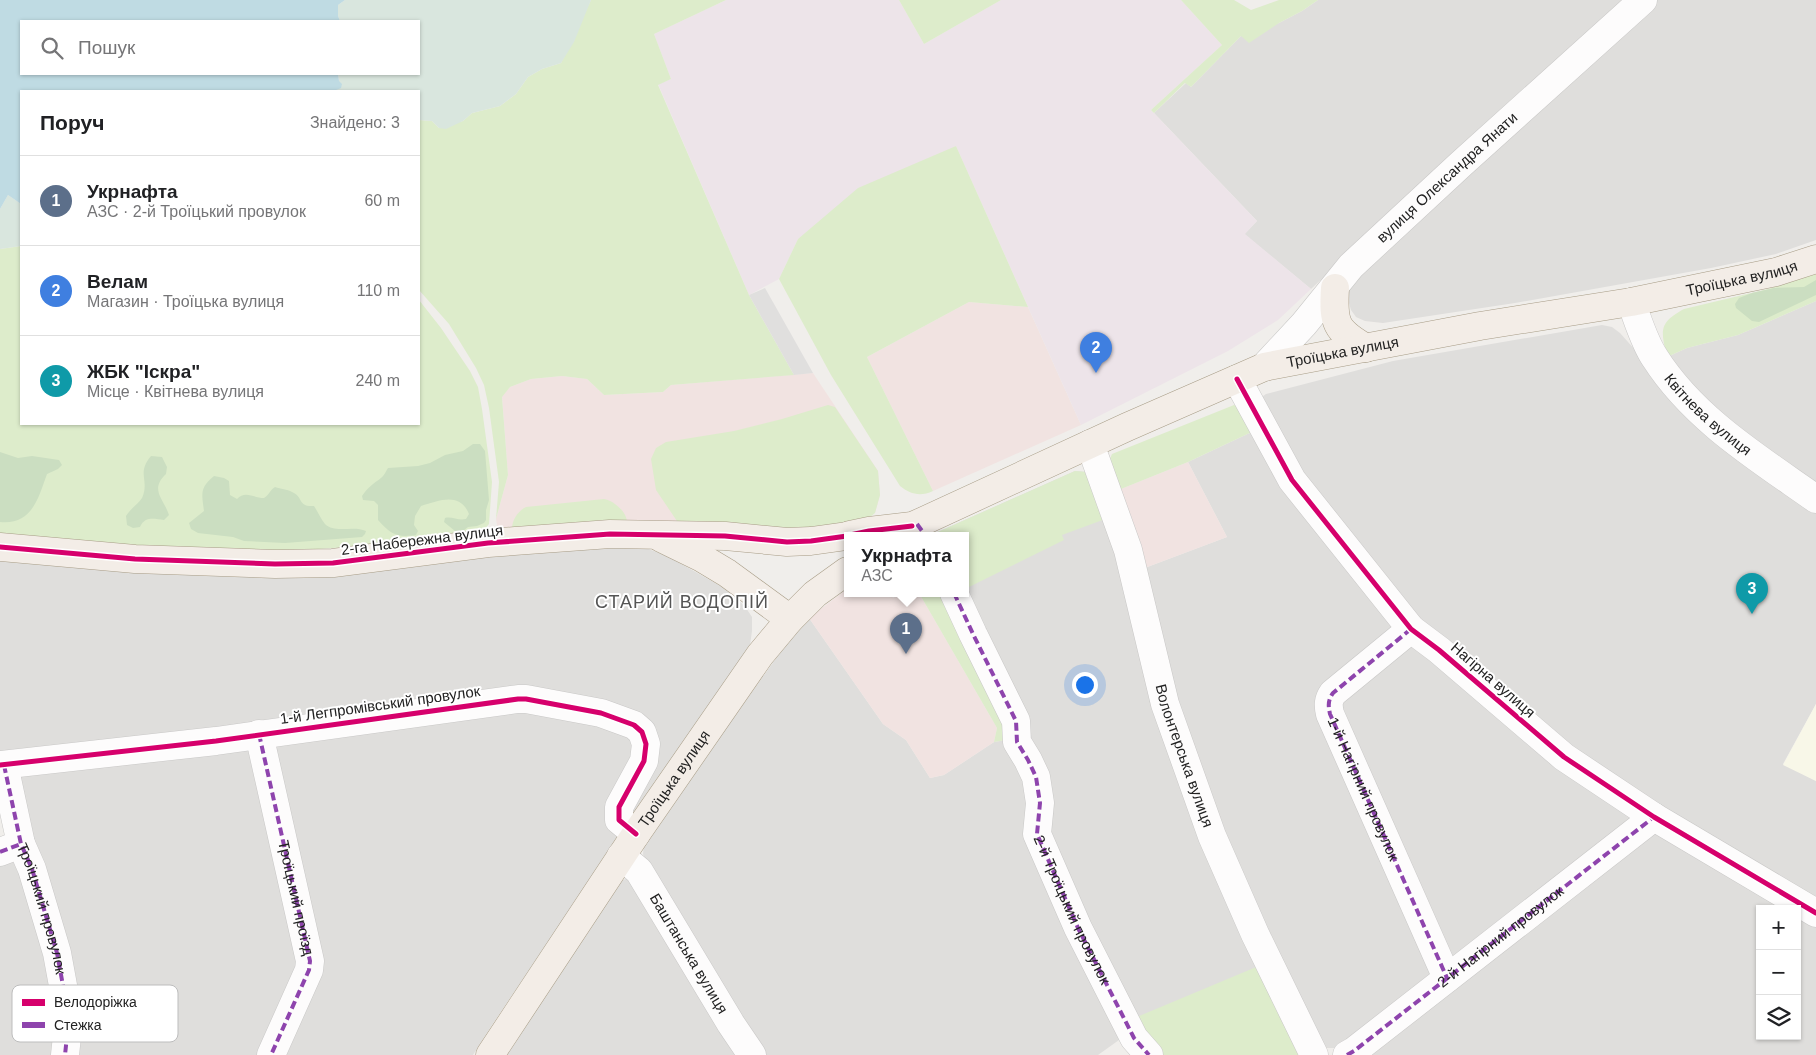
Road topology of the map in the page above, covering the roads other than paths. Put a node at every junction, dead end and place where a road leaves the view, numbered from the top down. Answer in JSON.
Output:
{"nodes":[{"id":1,"x":1643,"y":0,"type":"edge"},
{"id":2,"x":1816,"y":259,"type":"edge"},
{"id":3,"x":1335,"y":288,"type":"junction"},
{"id":4,"x":1631,"y":302,"type":"junction"},
{"id":5,"x":1366,"y":348,"type":"junction"},
{"id":6,"x":1264,"y":367,"type":"junction"},
{"id":7,"x":1237,"y":379,"type":"junction"},
{"id":8,"x":1090,"y":444,"type":"junction"},
{"id":9,"x":1816,"y":499,"type":"edge"},
{"id":10,"x":913,"y":530,"type":"edge"},
{"id":11,"x":865,"y":532,"type":"edge"},
{"id":12,"x":652,"y":534,"type":"junction"},
{"id":13,"x":844,"y":537,"type":"edge"},
{"id":14,"x":0,"y":547,"type":"edge"},
{"id":15,"x":844,"y":573,"type":"edge"},
{"id":16,"x":956,"y":597,"type":"edge"},
{"id":17,"x":790,"y":619,"type":"junction"},
{"id":18,"x":1411,"y":629,"type":"junction"},
{"id":19,"x":259,"y":734,"type":"junction"},
{"id":20,"x":2,"y":765,"type":"edge"},
{"id":21,"x":1654,"y":817,"type":"junction"},
{"id":22,"x":636,"y":834,"type":"junction"},
{"id":23,"x":10,"y":848,"type":"edge"},
{"id":24,"x":621,"y":856,"type":"junction"},
{"id":25,"x":1816,"y":912,"type":"edge"},
{"id":26,"x":1447,"y":978,"type":"junction"},
{"id":27,"x":63,"y":985,"type":"edge"},
{"id":28,"x":67,"y":1042,"type":"edge"},
{"id":29,"x":65,"y":1055,"type":"edge"},
{"id":30,"x":271,"y":1055,"type":"edge"},
{"id":31,"x":490,"y":1055,"type":"edge"},
{"id":32,"x":752,"y":1055,"type":"edge"},
{"id":33,"x":1149,"y":1055,"type":"edge"},
{"id":34,"x":1314,"y":1055,"type":"edge"},
{"id":35,"x":1347,"y":1055,"type":"edge"}],
"edges":[{"from":1,"to":3,"type":"street","name":"вулиця Олександра Янати"},
{"from":2,"to":4,"type":"main road","name":"Троїцька вулиця"},
{"from":3,"to":5,"type":"main road"},
{"from":3,"to":6,"type":"street","name":"вулиця Олександра Янати"},
{"from":4,"to":5,"type":"main road","name":"Троїцька вулиця"},
{"from":4,"to":9,"type":"street","name":"Квітнева вулиця"},
{"from":5,"to":6,"type":"main road","name":"Троїцька вулиця"},
{"from":6,"to":7,"type":"main road","name":"Троїцька вулиця"},
{"from":7,"to":8,"type":"main road","name":"Троїцька вулиця"},
{"from":7,"to":18,"type":"street","name":"Нагірна вулиця"},
{"from":8,"to":10,"type":"main road","name":"Троїцька вулиця"},
{"from":8,"to":34,"type":"street","name":"Волонтерська вулиця"},
{"from":10,"to":11,"type":"main road","name":"2-га Набережна вулиця"},
{"from":12,"to":13,"type":"main road","name":"2-га Набережна вулиця"},
{"from":12,"to":14,"type":"main road","name":"2-га Набережна вулиця"},
{"from":12,"to":17,"type":"main road","name":"2-га Набережна вулиця"},
{"from":15,"to":17,"type":"main road","name":"Троїцька вулиця"},
{"from":16,"to":33,"type":"street","name":"2-й Троїцький провулок"},
{"from":17,"to":22,"type":"main road","name":"Троїцька вулиця"},
{"from":18,"to":21,"type":"street","name":"Нагірна вулиця"},
{"from":18,"to":26,"type":"street","name":"1-й Нагірний провулок"},
{"from":19,"to":20,"type":"street","name":"1-й Легпромівський провулок"},
{"from":19,"to":22,"type":"street","name":"1-й Легпромівський провулок"},
{"from":19,"to":30,"type":"street","name":"Троїцький проїзд"},
{"from":20,"to":23,"type":"street","name":"Троїцький провулок"},
{"from":21,"to":25,"type":"street","name":"Нагірна вулиця"},
{"from":21,"to":26,"type":"street","name":"2-й Нагірний провулок"},
{"from":22,"to":24,"type":"main road","name":"Троїцька вулиця"},
{"from":23,"to":27,"type":"street","name":"Троїцький провулок"},
{"from":24,"to":31,"type":"main road","name":"Троїцька вулиця"},
{"from":24,"to":32,"type":"street","name":"Баштанська вулиця"},
{"from":26,"to":35,"type":"street","name":"2-й Нагірний провулок"},
{"from":28,"to":29,"type":"street","name":"Троїцький провулок"}]}
